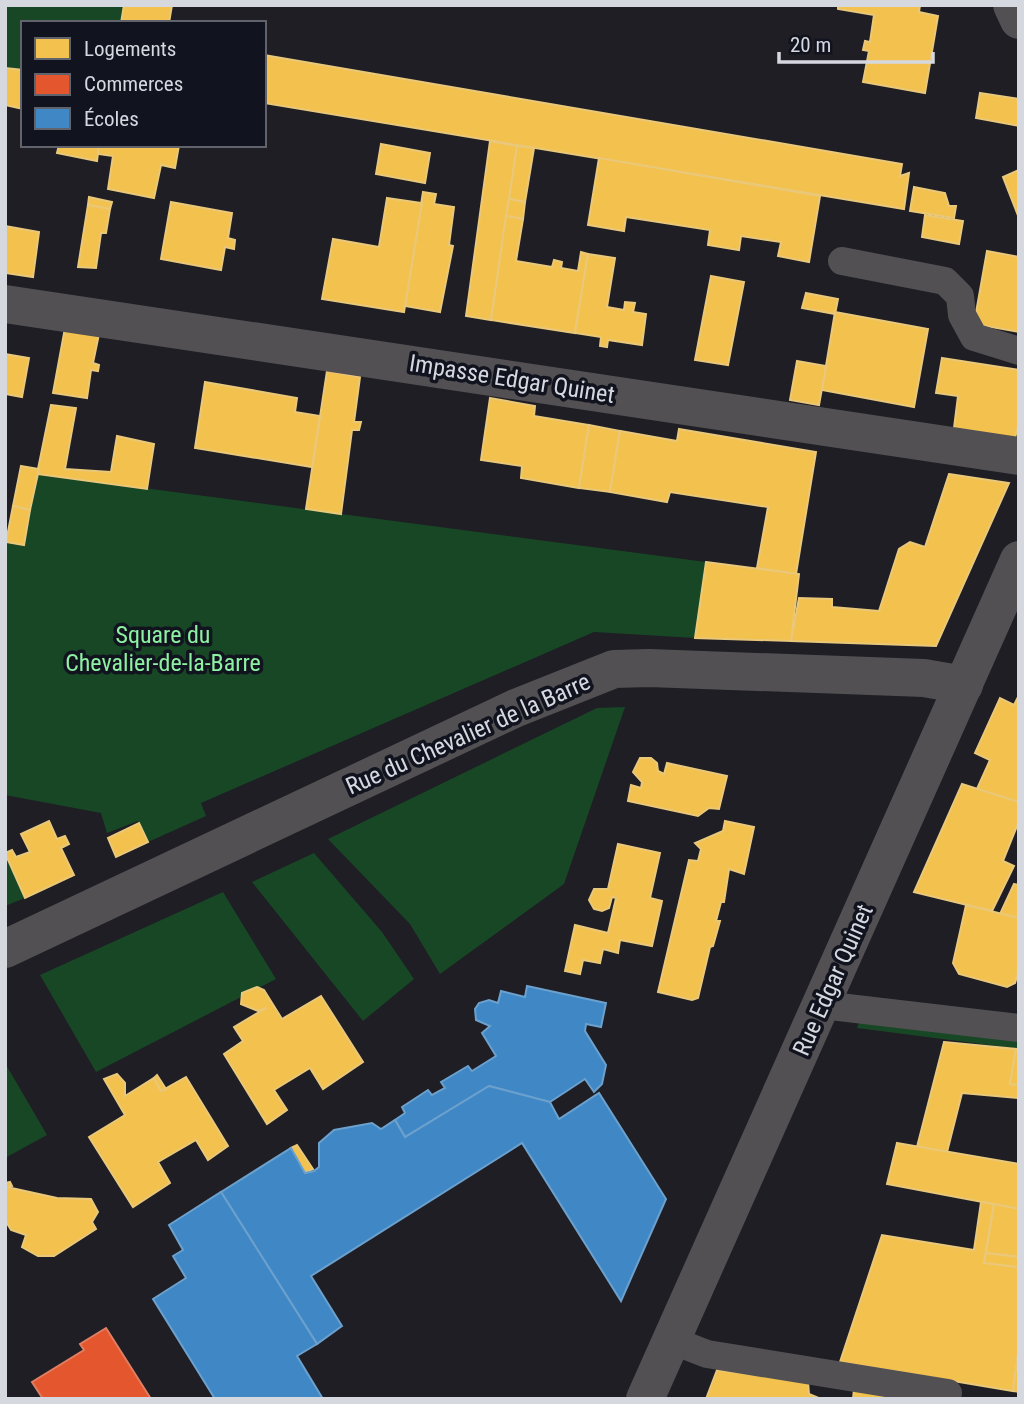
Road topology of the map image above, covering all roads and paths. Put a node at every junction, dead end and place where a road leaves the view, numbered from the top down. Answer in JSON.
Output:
{"nodes":[{"id":1,"x":1012,"y":5,"type":"edge"},
{"id":2,"x":1019,"y":20,"type":"edge"},
{"id":3,"x":842,"y":261,"type":"dead end"},
{"id":4,"x":5,"y":304,"type":"edge"},
{"id":5,"x":1019,"y":351,"type":"edge"},
{"id":6,"x":1019,"y":456,"type":"edge"},
{"id":7,"x":1019,"y":560,"type":"edge"},
{"id":8,"x":964,"y":685,"type":"junction"},
{"id":9,"x":5,"y":949,"type":"edge"},
{"id":10,"x":821,"y":1005,"type":"junction"},
{"id":11,"x":1019,"y":1028,"type":"edge"},
{"id":12,"x":671,"y":1340,"type":"junction"},
{"id":13,"x":645,"y":1399,"type":"edge"},
{"id":14,"x":946,"y":1399,"type":"edge"}],
"edges":[{"from":1,"to":2,"type":"street"},
{"from":3,"to":5,"type":"lane"},
{"from":4,"to":6,"type":"street","name":"Impasse Edgar Quinet"},
{"from":7,"to":8,"type":"street","name":"Rue Edgar Quinet"},
{"from":8,"to":9,"type":"street","name":"Rue du Chevalier de la Barre"},
{"from":8,"to":10,"type":"street","name":"Rue Edgar Quinet"},
{"from":10,"to":11,"type":"lane"},
{"from":10,"to":12,"type":"street","name":"Rue Edgar Quinet"},
{"from":12,"to":13,"type":"street","name":"Rue Edgar Quinet"},
{"from":12,"to":14,"type":"lane"}]}
